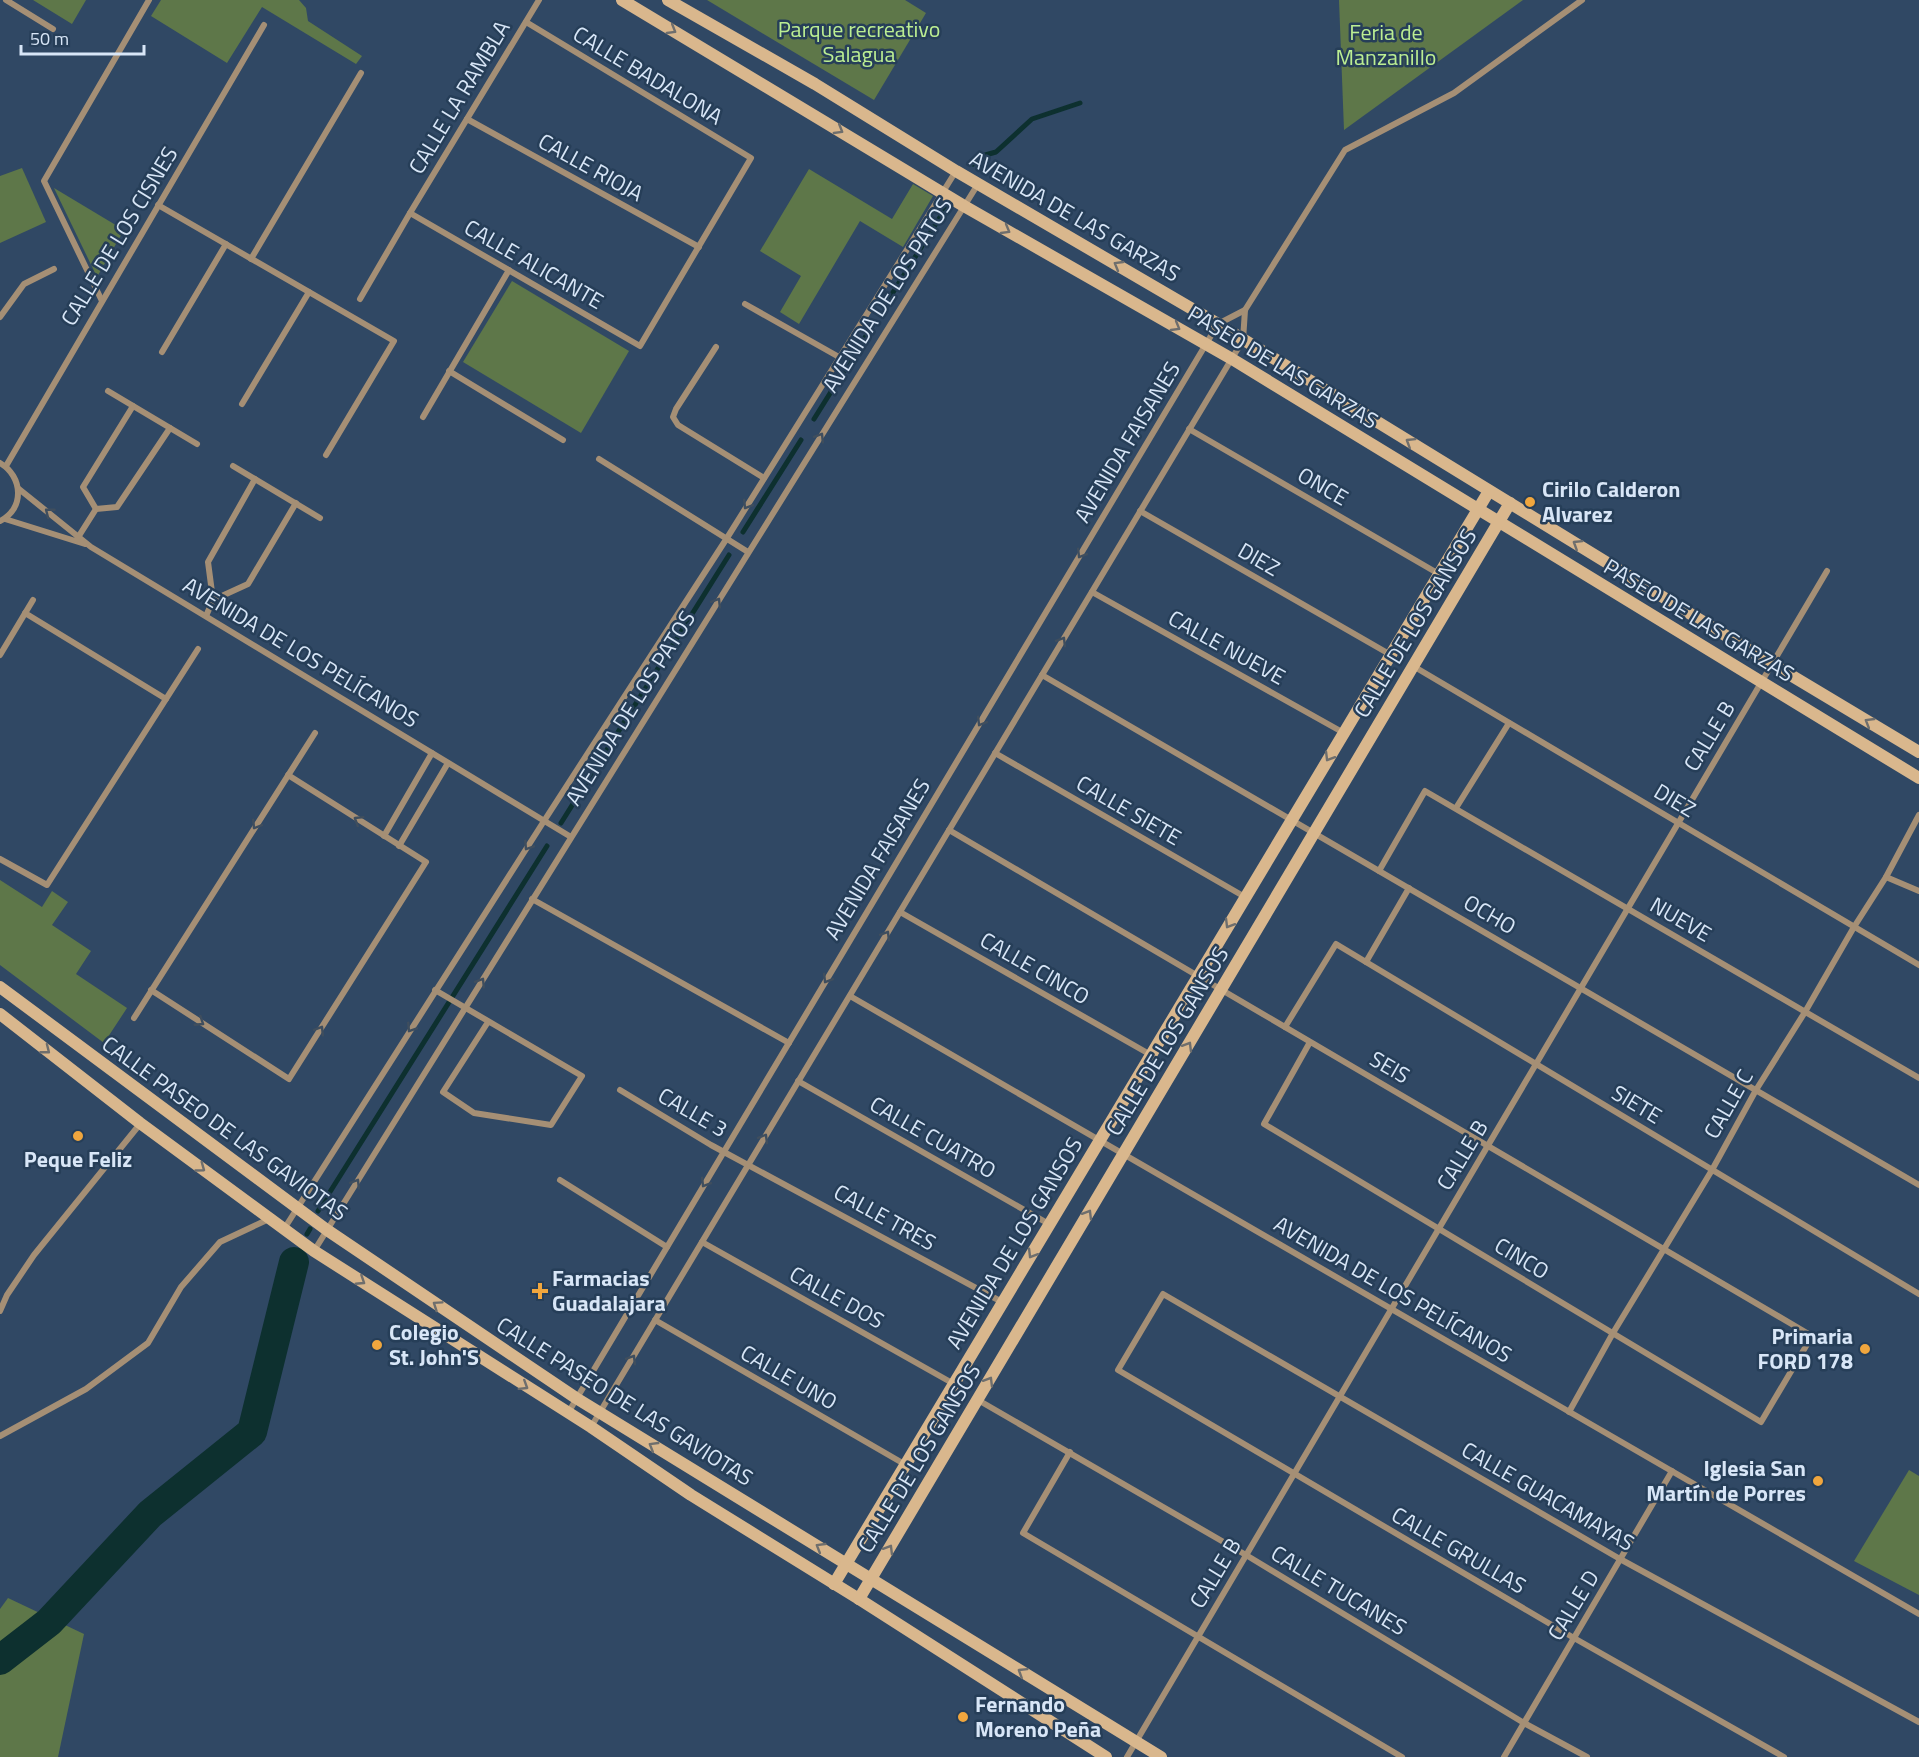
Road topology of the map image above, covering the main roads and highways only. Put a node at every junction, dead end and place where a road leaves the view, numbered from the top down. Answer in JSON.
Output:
{"nodes":[{"id":1,"x":622,"y":0,"type":"edge"},
{"id":2,"x":668,"y":0,"type":"edge"},
{"id":3,"x":1489,"y":491,"type":"junction"},
{"id":4,"x":1510,"y":503,"type":"junction"},
{"id":5,"x":1478,"y":509,"type":"junction"},
{"id":6,"x":1499,"y":522,"type":"junction"},
{"id":7,"x":1919,"y":752,"type":"edge"},
{"id":8,"x":1919,"y":778,"type":"edge"},
{"id":9,"x":0,"y":987,"type":"edge"},
{"id":10,"x":0,"y":1014,"type":"edge"},
{"id":11,"x":847,"y":1563,"type":"junction"},
{"id":12,"x":871,"y":1579,"type":"junction"},
{"id":13,"x":834,"y":1584,"type":"junction"},
{"id":14,"x":859,"y":1599,"type":"junction"},
{"id":15,"x":1106,"y":1757,"type":"edge"},
{"id":16,"x":1161,"y":1757,"type":"edge"}],
"edges":[{"from":1,"to":5,"type":"main road","name":"PASEO DE LAS GARZAS","one_way":true},
{"from":3,"to":2,"type":"main road","name":"AVENIDA DE LAS GARZAS","one_way":true},
{"from":3,"to":4,"type":"main road","name":"AVENIDA DE LAS GARZAS"},
{"from":3,"to":5,"type":"main road","name":"AVENIDA DE LOS GANSOS"},
{"from":4,"to":6,"type":"main road","name":"CALLE DE LOS GANSOS"},
{"from":7,"to":4,"type":"main road","name":"AVENIDA DE LAS GARZAS","one_way":true},
{"from":5,"to":6,"type":"main road","name":"PASEO DE LAS GARZAS"},
{"from":5,"to":11,"type":"main road","name":"AVENIDA DE LOS GANSOS","one_way":true},
{"from":6,"to":8,"type":"main road","name":"PASEO DE LAS GARZAS"},
{"from":12,"to":6,"type":"main road","name":"CALLE DE LOS GANSOS","one_way":true},
{"from":11,"to":9,"type":"main road","name":"CALLE PASEO DE LAS GAVIOTAS","one_way":true},
{"from":10,"to":13,"type":"main road","name":"CALLE PASEO DE LAS GAVIOTAS","one_way":true},
{"from":11,"to":12,"type":"main road","name":"CALLE PASEO DE LAS GAVIOTAS"},
{"from":11,"to":13,"type":"main road","name":"AVENIDA DE LOS GANSOS"},
{"from":12,"to":14,"type":"main road","name":"CALLE DE LOS GANSOS"},
{"from":16,"to":12,"type":"main road","name":"CALLE PASEO DE LAS GAVIOTAS","one_way":true},
{"from":13,"to":14,"type":"main road","name":"CALLE PASEO DE LAS GAVIOTAS"},
{"from":14,"to":15,"type":"main road","name":"CALLE PASEO DE LAS GAVIOTAS"}]}
